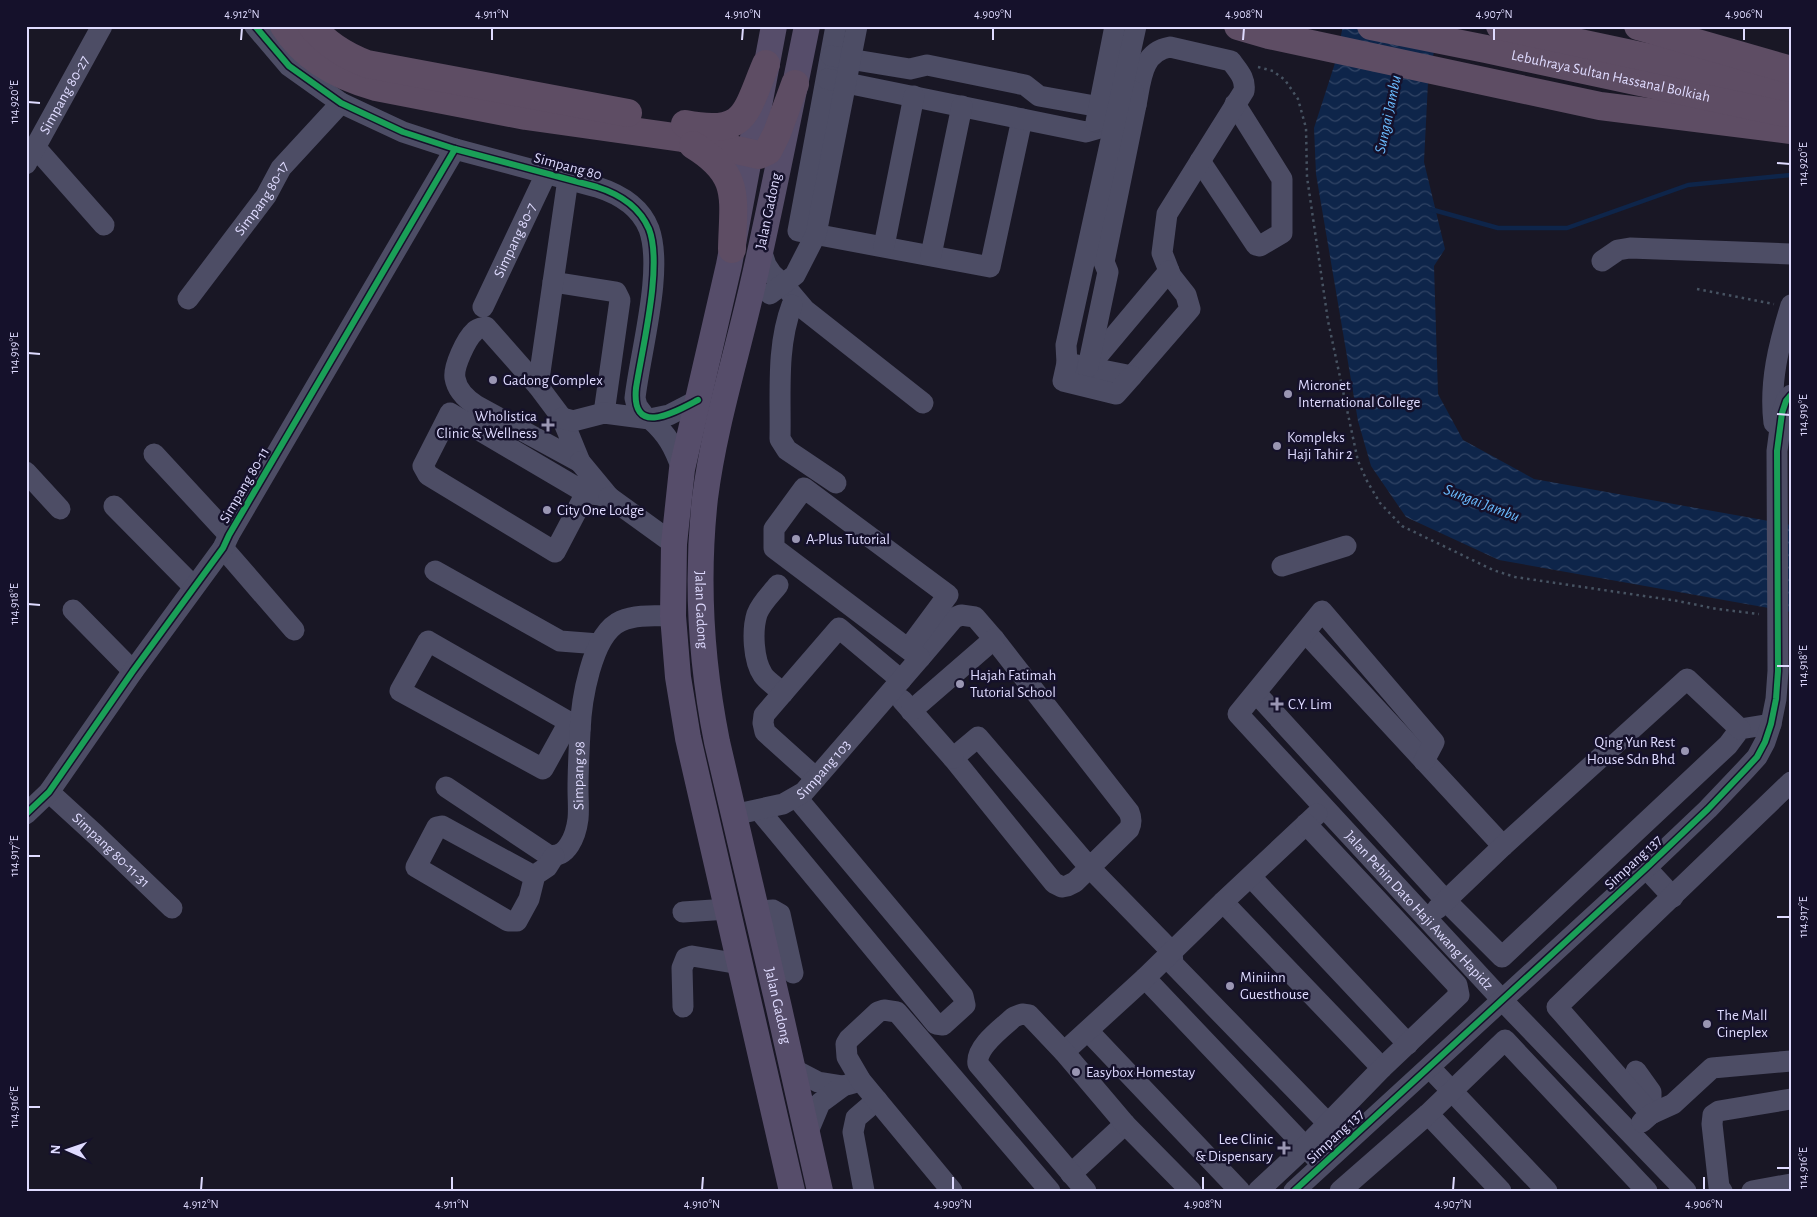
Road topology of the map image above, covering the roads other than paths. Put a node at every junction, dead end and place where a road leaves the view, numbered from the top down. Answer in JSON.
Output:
{"nodes":[{"id":1,"x":102,"y":26,"type":"edge"},
{"id":2,"x":255,"y":26,"type":"edge"},
{"id":3,"x":284,"y":26,"type":"edge"},
{"id":4,"x":312,"y":26,"type":"edge"},
{"id":5,"x":774,"y":26,"type":"edge"},
{"id":6,"x":807,"y":26,"type":"edge"},
{"id":7,"x":836,"y":26,"type":"edge"},
{"id":8,"x":858,"y":26,"type":"edge"},
{"id":9,"x":1115,"y":26,"type":"edge"},
{"id":10,"x":1136,"y":26,"type":"edge"},
{"id":11,"x":1238,"y":26,"type":"edge"},
{"id":12,"x":1371,"y":26,"type":"edge"},
{"id":13,"x":1500,"y":26,"type":"edge"},
{"id":14,"x":1638,"y":26,"type":"edge"},
{"id":15,"x":841,"y":58,"type":"junction"},
{"id":16,"x":766,"y":64,"type":"junction"},
{"id":17,"x":1791,"y":70,"type":"edge"},
{"id":18,"x":837,"y":80,"type":"junction"},
{"id":19,"x":795,"y":84,"type":"junction"},
{"id":20,"x":1791,"y":88,"type":"edge"},
{"id":21,"x":914,"y":96,"type":"junction"},
{"id":22,"x":341,"y":103,"type":"junction"},
{"id":23,"x":1235,"y":104,"type":"junction"},
{"id":24,"x":962,"y":106,"type":"junction"},
{"id":25,"x":1791,"y":114,"type":"edge"},
{"id":26,"x":1112,"y":115,"type":"junction"},
{"id":27,"x":1022,"y":119,"type":"junction"},
{"id":28,"x":1791,"y":130,"type":"edge"},
{"id":29,"x":682,"y":138,"type":"junction"},
{"id":30,"x":455,"y":149,"type":"junction"},
{"id":31,"x":750,"y":154,"type":"junction"},
{"id":32,"x":31,"y":155,"type":"edge"},
{"id":33,"x":1200,"y":161,"type":"junction"},
{"id":34,"x":546,"y":174,"type":"junction"},
{"id":35,"x":568,"y":179,"type":"junction"},
{"id":36,"x":104,"y":225,"type":"dead end"},
{"id":37,"x":807,"y":233,"type":"junction"},
{"id":38,"x":884,"y":246,"type":"junction"},
{"id":39,"x":732,"y":249,"type":"junction"},
{"id":40,"x":1791,"y":254,"type":"edge"},
{"id":41,"x":931,"y":255,"type":"junction"},
{"id":42,"x":1602,"y":261,"type":"dead end"},
{"id":43,"x":1170,"y":271,"type":"junction"},
{"id":44,"x":553,"y":282,"type":"junction"},
{"id":45,"x":768,"y":289,"type":"junction"},
{"id":46,"x":188,"y":299,"type":"dead end"},
{"id":47,"x":1790,"y":306,"type":"edge"},
{"id":48,"x":482,"y":307,"type":"dead end"},
{"id":49,"x":799,"y":308,"type":"junction"},
{"id":50,"x":782,"y":348,"type":"junction"},
{"id":51,"x":1067,"y":363,"type":"junction"},
{"id":52,"x":1088,"y":367,"type":"junction"},
{"id":53,"x":1132,"y":376,"type":"junction"},
{"id":54,"x":538,"y":386,"type":"junction"},
{"id":55,"x":1791,"y":395,"type":"edge"},
{"id":56,"x":698,"y":400,"type":"junction"},
{"id":57,"x":924,"y":403,"type":"dead end"},
{"id":58,"x":604,"y":413,"type":"junction"},
{"id":59,"x":562,"y":418,"type":"junction"},
{"id":60,"x":648,"y":418,"type":"junction"},
{"id":61,"x":1778,"y":450,"type":"junction"},
{"id":62,"x":154,"y":454,"type":"dead end"},
{"id":63,"x":580,"y":462,"type":"junction"},
{"id":64,"x":682,"y":469,"type":"junction"},
{"id":65,"x":26,"y":472,"type":"edge"},
{"id":66,"x":836,"y":484,"type":"dead end"},
{"id":67,"x":586,"y":493,"type":"junction"},
{"id":68,"x":609,"y":497,"type":"junction"},
{"id":69,"x":114,"y":506,"type":"dead end"},
{"id":70,"x":60,"y":509,"type":"dead end"},
{"id":71,"x":226,"y":542,"type":"junction"},
{"id":72,"x":674,"y":544,"type":"junction"},
{"id":73,"x":1346,"y":546,"type":"dead end"},
{"id":74,"x":1282,"y":566,"type":"dead end"},
{"id":75,"x":435,"y":571,"type":"dead end"},
{"id":76,"x":778,"y":585,"type":"dead end"},
{"id":77,"x":194,"y":587,"type":"junction"},
{"id":78,"x":73,"y":610,"type":"dead end"},
{"id":79,"x":673,"y":616,"type":"junction"},
{"id":80,"x":294,"y":630,"type":"dead end"},
{"id":81,"x":1306,"y":633,"type":"junction"},
{"id":82,"x":994,"y":639,"type":"junction"},
{"id":83,"x":1782,"y":640,"type":"edge"},
{"id":84,"x":599,"y":644,"type":"junction"},
{"id":85,"x":914,"y":654,"type":"junction"},
{"id":86,"x":132,"y":671,"type":"junction"},
{"id":87,"x":897,"y":685,"type":"junction"},
{"id":88,"x":783,"y":693,"type":"junction"},
{"id":89,"x":1256,"y":693,"type":"junction"},
{"id":90,"x":911,"y":711,"type":"junction"},
{"id":91,"x":1771,"y":724,"type":"junction"},
{"id":92,"x":574,"y":726,"type":"junction"},
{"id":93,"x":1740,"y":729,"type":"junction"},
{"id":94,"x":953,"y":758,"type":"junction"},
{"id":95,"x":1424,"y":761,"type":"junction"},
{"id":96,"x":816,"y":778,"type":"junction"},
{"id":97,"x":1791,"y":782,"type":"edge"},
{"id":98,"x":446,"y":787,"type":"dead end"},
{"id":99,"x":49,"y":792,"type":"junction"},
{"id":100,"x":797,"y":798,"type":"junction"},
{"id":101,"x":1324,"y":807,"type":"junction"},
{"id":102,"x":28,"y":810,"type":"edge"},
{"id":103,"x":759,"y":810,"type":"junction"},
{"id":104,"x":733,"y":815,"type":"junction"},
{"id":105,"x":1306,"y":824,"type":"junction"},
{"id":106,"x":1503,"y":846,"type":"junction"},
{"id":107,"x":560,"y":853,"type":"junction"},
{"id":108,"x":1090,"y":868,"type":"junction"},
{"id":109,"x":1646,"y":868,"type":"junction"},
{"id":110,"x":535,"y":875,"type":"junction"},
{"id":111,"x":1252,"y":876,"type":"junction"},
{"id":112,"x":1673,"y":897,"type":"junction"},
{"id":113,"x":1446,"y":901,"type":"junction"},
{"id":114,"x":1223,"y":902,"type":"junction"},
{"id":115,"x":1558,"y":904,"type":"junction"},
{"id":116,"x":172,"y":908,"type":"dead end"},
{"id":117,"x":728,"y":910,"type":"junction"},
{"id":118,"x":683,"y":912,"type":"dead end"},
{"id":119,"x":756,"y":912,"type":"junction"},
{"id":120,"x":1428,"y":918,"type":"junction"},
{"id":121,"x":1580,"y":928,"type":"junction"},
{"id":122,"x":1451,"y":943,"type":"junction"},
{"id":123,"x":1172,"y":952,"type":"junction"},
{"id":124,"x":1433,"y":959,"type":"junction"},
{"id":125,"x":740,"y":964,"type":"junction"},
{"id":126,"x":793,"y":973,"type":"dead end"},
{"id":127,"x":1145,"y":978,"type":"junction"},
{"id":128,"x":1503,"y":1001,"type":"junction"},
{"id":129,"x":683,"y":1007,"type":"dead end"},
{"id":130,"x":1088,"y":1031,"type":"junction"},
{"id":131,"x":1408,"y":1044,"type":"junction"},
{"id":132,"x":1064,"y":1052,"type":"junction"},
{"id":133,"x":1791,"y":1061,"type":"edge"},
{"id":134,"x":1382,"y":1068,"type":"junction"},
{"id":135,"x":1430,"y":1068,"type":"junction"},
{"id":136,"x":793,"y":1069,"type":"junction"},
{"id":137,"x":1636,"y":1071,"type":"dead end"},
{"id":138,"x":852,"y":1084,"type":"junction"},
{"id":139,"x":1451,"y":1091,"type":"junction"},
{"id":140,"x":1791,"y":1099,"type":"edge"},
{"id":141,"x":877,"y":1100,"type":"junction"},
{"id":142,"x":1428,"y":1114,"type":"junction"},
{"id":143,"x":1651,"y":1114,"type":"junction"},
{"id":144,"x":1328,"y":1123,"type":"junction"},
{"id":145,"x":1125,"y":1124,"type":"junction"},
{"id":146,"x":1631,"y":1133,"type":"junction"},
{"id":147,"x":807,"y":1134,"type":"junction"},
{"id":148,"x":1346,"y":1142,"type":"junction"},
{"id":149,"x":1305,"y":1147,"type":"junction"},
{"id":150,"x":1322,"y":1165,"type":"junction"},
{"id":151,"x":1070,"y":1174,"type":"junction"},
{"id":152,"x":1672,"y":1175,"type":"junction"},
{"id":153,"x":1791,"y":1184,"type":"edge"},
{"id":154,"x":1346,"y":1188,"type":"edge"},
{"id":155,"x":1718,"y":1190,"type":"edge"},
{"id":156,"x":792,"y":1191,"type":"edge"},
{"id":157,"x":820,"y":1191,"type":"edge"},
{"id":158,"x":864,"y":1191,"type":"edge"},
{"id":159,"x":952,"y":1191,"type":"edge"},
{"id":160,"x":1050,"y":1191,"type":"edge"},
{"id":161,"x":1086,"y":1191,"type":"edge"},
{"id":162,"x":1191,"y":1191,"type":"edge"},
{"id":163,"x":1240,"y":1191,"type":"edge"},
{"id":164,"x":1258,"y":1191,"type":"edge"},
{"id":165,"x":1294,"y":1191,"type":"edge"},
{"id":166,"x":1501,"y":1191,"type":"edge"},
{"id":167,"x":1547,"y":1191,"type":"edge"},
{"id":168,"x":1647,"y":1191,"type":"edge"},
{"id":169,"x":1657,"y":1191,"type":"edge"},
{"id":170,"x":1686,"y":1191,"type":"edge"},
{"id":171,"x":1752,"y":1191,"type":"edge"}],
"edges":[{"from":1,"to":32,"type":"street","name":"Simpang 80-27"},
{"from":2,"to":22,"type":"street","name":"Simpang 80"},
{"from":3,"to":29,"type":"highway"},
{"from":4,"to":16,"type":"highway"},
{"from":5,"to":16,"type":"main road","name":"Jalan Gadong"},
{"from":6,"to":19,"type":"main road","name":"Jalan Gadong"},
{"from":7,"to":15,"type":"street"},
{"from":8,"to":15,"type":"street"},
{"from":9,"to":26,"type":"street"},
{"from":10,"to":26,"type":"street"},
{"from":11,"to":28,"type":"highway"},
{"from":12,"to":25,"type":"highway","name":"Lebuhraya Sultan Hassanal Bolkiah"},
{"from":13,"to":20,"type":"highway","name":"Lebuhraya Sultan Hassanal Bolkiah"},
{"from":14,"to":17,"type":"highway"},
{"from":15,"to":18,"type":"street"},
{"from":15,"to":26,"type":"street"},
{"from":16,"to":31,"type":"main road","name":"Jalan Gadong"},
{"from":18,"to":21,"type":"street"},
{"from":18,"to":37,"type":"street"},
{"from":19,"to":31,"type":"highway"},
{"from":19,"to":45,"type":"main road","name":"Jalan Gadong"},
{"from":21,"to":24,"type":"street"},
{"from":21,"to":38,"type":"street"},
{"from":22,"to":30,"type":"street","name":"Simpang 80"},
{"from":22,"to":46,"type":"street","name":"Simpang 80-17"},
{"from":23,"to":26,"type":"street"},
{"from":23,"to":33,"type":"street"},
{"from":23,"to":33,"type":"street"},
{"from":24,"to":27,"type":"street"},
{"from":24,"to":41,"type":"street"},
{"from":26,"to":27,"type":"street"},
{"from":26,"to":51,"type":"street"},
{"from":26,"to":52,"type":"street"},
{"from":27,"to":41,"type":"street"},
{"from":29,"to":31,"type":"highway"},
{"from":29,"to":39,"type":"highway"},
{"from":30,"to":34,"type":"street","name":"Simpang 80"},
{"from":30,"to":71,"type":"street","name":"Simpang 80-11"},
{"from":31,"to":39,"type":"main road","name":"Jalan Gadong"},
{"from":32,"to":36,"type":"street"},
{"from":33,"to":43,"type":"street"},
{"from":34,"to":35,"type":"street","name":"Simpang 80"},
{"from":34,"to":48,"type":"street","name":"Simpang 80-7"},
{"from":35,"to":44,"type":"street"},
{"from":35,"to":60,"type":"street","name":"Simpang 80"},
{"from":37,"to":38,"type":"street"},
{"from":37,"to":45,"type":"street"},
{"from":38,"to":41,"type":"street"},
{"from":39,"to":56,"type":"main road","name":"Jalan Gadong"},
{"from":40,"to":42,"type":"street"},
{"from":43,"to":52,"type":"street"},
{"from":43,"to":53,"type":"street"},
{"from":44,"to":54,"type":"street"},
{"from":44,"to":58,"type":"street"},
{"from":45,"to":49,"type":"street"},
{"from":45,"to":50,"type":"street"},
{"from":45,"to":104,"type":"main road","name":"Jalan Gadong"},
{"from":47,"to":61,"type":"street"},
{"from":49,"to":50,"type":"street"},
{"from":49,"to":57,"type":"street"},
{"from":50,"to":66,"type":"street"},
{"from":51,"to":52,"type":"street"},
{"from":51,"to":53,"type":"street"},
{"from":52,"to":53,"type":"street"},
{"from":54,"to":59,"type":"street"},
{"from":54,"to":63,"type":"street"},
{"from":55,"to":61,"type":"street"},
{"from":56,"to":60,"type":"street"},
{"from":56,"to":64,"type":"main road","name":"Jalan Gadong"},
{"from":58,"to":59,"type":"street"},
{"from":58,"to":60,"type":"street"},
{"from":59,"to":63,"type":"street"},
{"from":60,"to":64,"type":"street","name":"Simpang 80"},
{"from":61,"to":83,"type":"street","name":"Simpang 137"},
{"from":62,"to":71,"type":"street"},
{"from":63,"to":68,"type":"street"},
{"from":64,"to":72,"type":"main road","name":"Jalan Gadong"},
{"from":65,"to":70,"type":"street"},
{"from":67,"to":67,"type":"street"},
{"from":67,"to":68,"type":"street"},
{"from":68,"to":72,"type":"street"},
{"from":69,"to":77,"type":"street"},
{"from":71,"to":77,"type":"street","name":"Simpang 80-11"},
{"from":71,"to":80,"type":"street"},
{"from":72,"to":79,"type":"main road","name":"Jalan Gadong"},
{"from":73,"to":74,"type":"street"},
{"from":75,"to":84,"type":"street"},
{"from":76,"to":88,"type":"street"},
{"from":77,"to":86,"type":"street","name":"Simpang 80-11"},
{"from":78,"to":86,"type":"street"},
{"from":79,"to":84,"type":"street","name":"Simpang 98"},
{"from":79,"to":117,"type":"main road","name":"Jalan Gadong"},
{"from":81,"to":89,"type":"street"},
{"from":81,"to":95,"type":"street"},
{"from":81,"to":95,"type":"street"},
{"from":82,"to":85,"type":"street"},
{"from":82,"to":90,"type":"street"},
{"from":82,"to":108,"type":"street"},
{"from":83,"to":91,"type":"street","name":"Simpang 137"},
{"from":84,"to":92,"type":"street","name":"Simpang 98"},
{"from":85,"to":85,"type":"street"},
{"from":85,"to":87,"type":"street","name":"Simpang 103"},
{"from":86,"to":99,"type":"street","name":"Simpang 80-11"},
{"from":87,"to":88,"type":"street"},
{"from":87,"to":90,"type":"street"},
{"from":87,"to":96,"type":"street","name":"Simpang 103"},
{"from":88,"to":96,"type":"street"},
{"from":89,"to":101,"type":"street","name":"Jalan Pehin Dato Haji Awang Hapidz"},
{"from":89,"to":113,"type":"street"},
{"from":90,"to":94,"type":"street"},
{"from":91,"to":93,"type":"street"},
{"from":91,"to":109,"type":"street","name":"Simpang 137"},
{"from":92,"to":92,"type":"street"},
{"from":92,"to":107,"type":"street","name":"Simpang 98"},
{"from":93,"to":106,"type":"street"},
{"from":93,"to":115,"type":"street"},
{"from":94,"to":108,"type":"street"},
{"from":94,"to":108,"type":"street"},
{"from":95,"to":106,"type":"street"},
{"from":96,"to":100,"type":"street","name":"Simpang 103"},
{"from":97,"to":112,"type":"street"},
{"from":98,"to":107,"type":"street"},
{"from":99,"to":102,"type":"street","name":"Simpang 80-11"},
{"from":99,"to":116,"type":"street","name":"Simpang 80-11-31"},
{"from":100,"to":103,"type":"street","name":"Simpang 103"},
{"from":100,"to":103,"type":"street"},
{"from":101,"to":105,"type":"street"},
{"from":101,"to":120,"type":"street","name":"Jalan Pehin Dato Haji Awang Hapidz"},
{"from":103,"to":104,"type":"street","name":"Simpang 103"},
{"from":104,"to":119,"type":"main road","name":"Jalan Gadong"},
{"from":105,"to":111,"type":"street"},
{"from":105,"to":124,"type":"street"},
{"from":106,"to":113,"type":"street"},
{"from":107,"to":110,"type":"street","name":"Simpang 98"},
{"from":108,"to":123,"type":"street"},
{"from":109,"to":112,"type":"street"},
{"from":109,"to":121,"type":"street","name":"Simpang 137"},
{"from":110,"to":110,"type":"street"},
{"from":111,"to":114,"type":"street"},
{"from":111,"to":131,"type":"street"},
{"from":112,"to":143,"type":"street"},
{"from":113,"to":115,"type":"street"},
{"from":113,"to":120,"type":"street"},
{"from":114,"to":123,"type":"street"},
{"from":114,"to":134,"type":"street"},
{"from":115,"to":121,"type":"street"},
{"from":117,"to":118,"type":"street"},
{"from":117,"to":125,"type":"main road","name":"Jalan Gadong"},
{"from":119,"to":126,"type":"street"},
{"from":119,"to":136,"type":"main road","name":"Jalan Gadong"},
{"from":120,"to":122,"type":"street","name":"Jalan Pehin Dato Haji Awang Hapidz"},
{"from":121,"to":128,"type":"street","name":"Simpang 137"},
{"from":122,"to":124,"type":"street"},
{"from":122,"to":128,"type":"street","name":"Jalan Pehin Dato Haji Awang Hapidz"},
{"from":123,"to":127,"type":"street"},
{"from":123,"to":144,"type":"street"},
{"from":124,"to":131,"type":"street"},
{"from":125,"to":129,"type":"street"},
{"from":125,"to":156,"type":"main road","name":"Jalan Gadong"},
{"from":127,"to":130,"type":"street"},
{"from":127,"to":149,"type":"street"},
{"from":128,"to":135,"type":"street","name":"Simpang 137"},
{"from":128,"to":146,"type":"street","name":"Jalan Pehin Dato Haji Awang Hapidz"},
{"from":130,"to":132,"type":"street"},
{"from":130,"to":163,"type":"street"},
{"from":131,"to":134,"type":"street"},
{"from":132,"to":145,"type":"street"},
{"from":132,"to":151,"type":"street"},
{"from":133,"to":143,"type":"street"},
{"from":134,"to":144,"type":"street"},
{"from":135,"to":139,"type":"street"},
{"from":135,"to":148,"type":"street","name":"Simpang 137"},
{"from":136,"to":138,"type":"street"},
{"from":136,"to":147,"type":"main road","name":"Jalan Gadong"},
{"from":137,"to":143,"type":"street"},
{"from":138,"to":141,"type":"street"},
{"from":138,"to":147,"type":"street"},
{"from":138,"to":160,"type":"street"},
{"from":139,"to":142,"type":"street"},
{"from":139,"to":167,"type":"street"},
{"from":139,"to":168,"type":"street"},
{"from":140,"to":155,"type":"street"},
{"from":141,"to":158,"type":"street"},
{"from":141,"to":159,"type":"street"},
{"from":142,"to":154,"type":"street"},
{"from":142,"to":166,"type":"street"},
{"from":143,"to":146,"type":"street"},
{"from":144,"to":148,"type":"street"},
{"from":144,"to":149,"type":"street"},
{"from":145,"to":151,"type":"street"},
{"from":145,"to":162,"type":"street"},
{"from":146,"to":152,"type":"street","name":"Jalan Pehin Dato Haji Awang Hapidz"},
{"from":147,"to":157,"type":"main road","name":"Jalan Gadong"},
{"from":148,"to":150,"type":"street","name":"Simpang 137"},
{"from":149,"to":150,"type":"street"},
{"from":149,"to":164,"type":"street"},
{"from":150,"to":165,"type":"street","name":"Simpang 137"},
{"from":151,"to":161,"type":"street"},
{"from":152,"to":169,"type":"street"},
{"from":152,"to":170,"type":"street","name":"Jalan Pehin Dato Haji Awang Hapidz"},
{"from":153,"to":171,"type":"street"}]}
